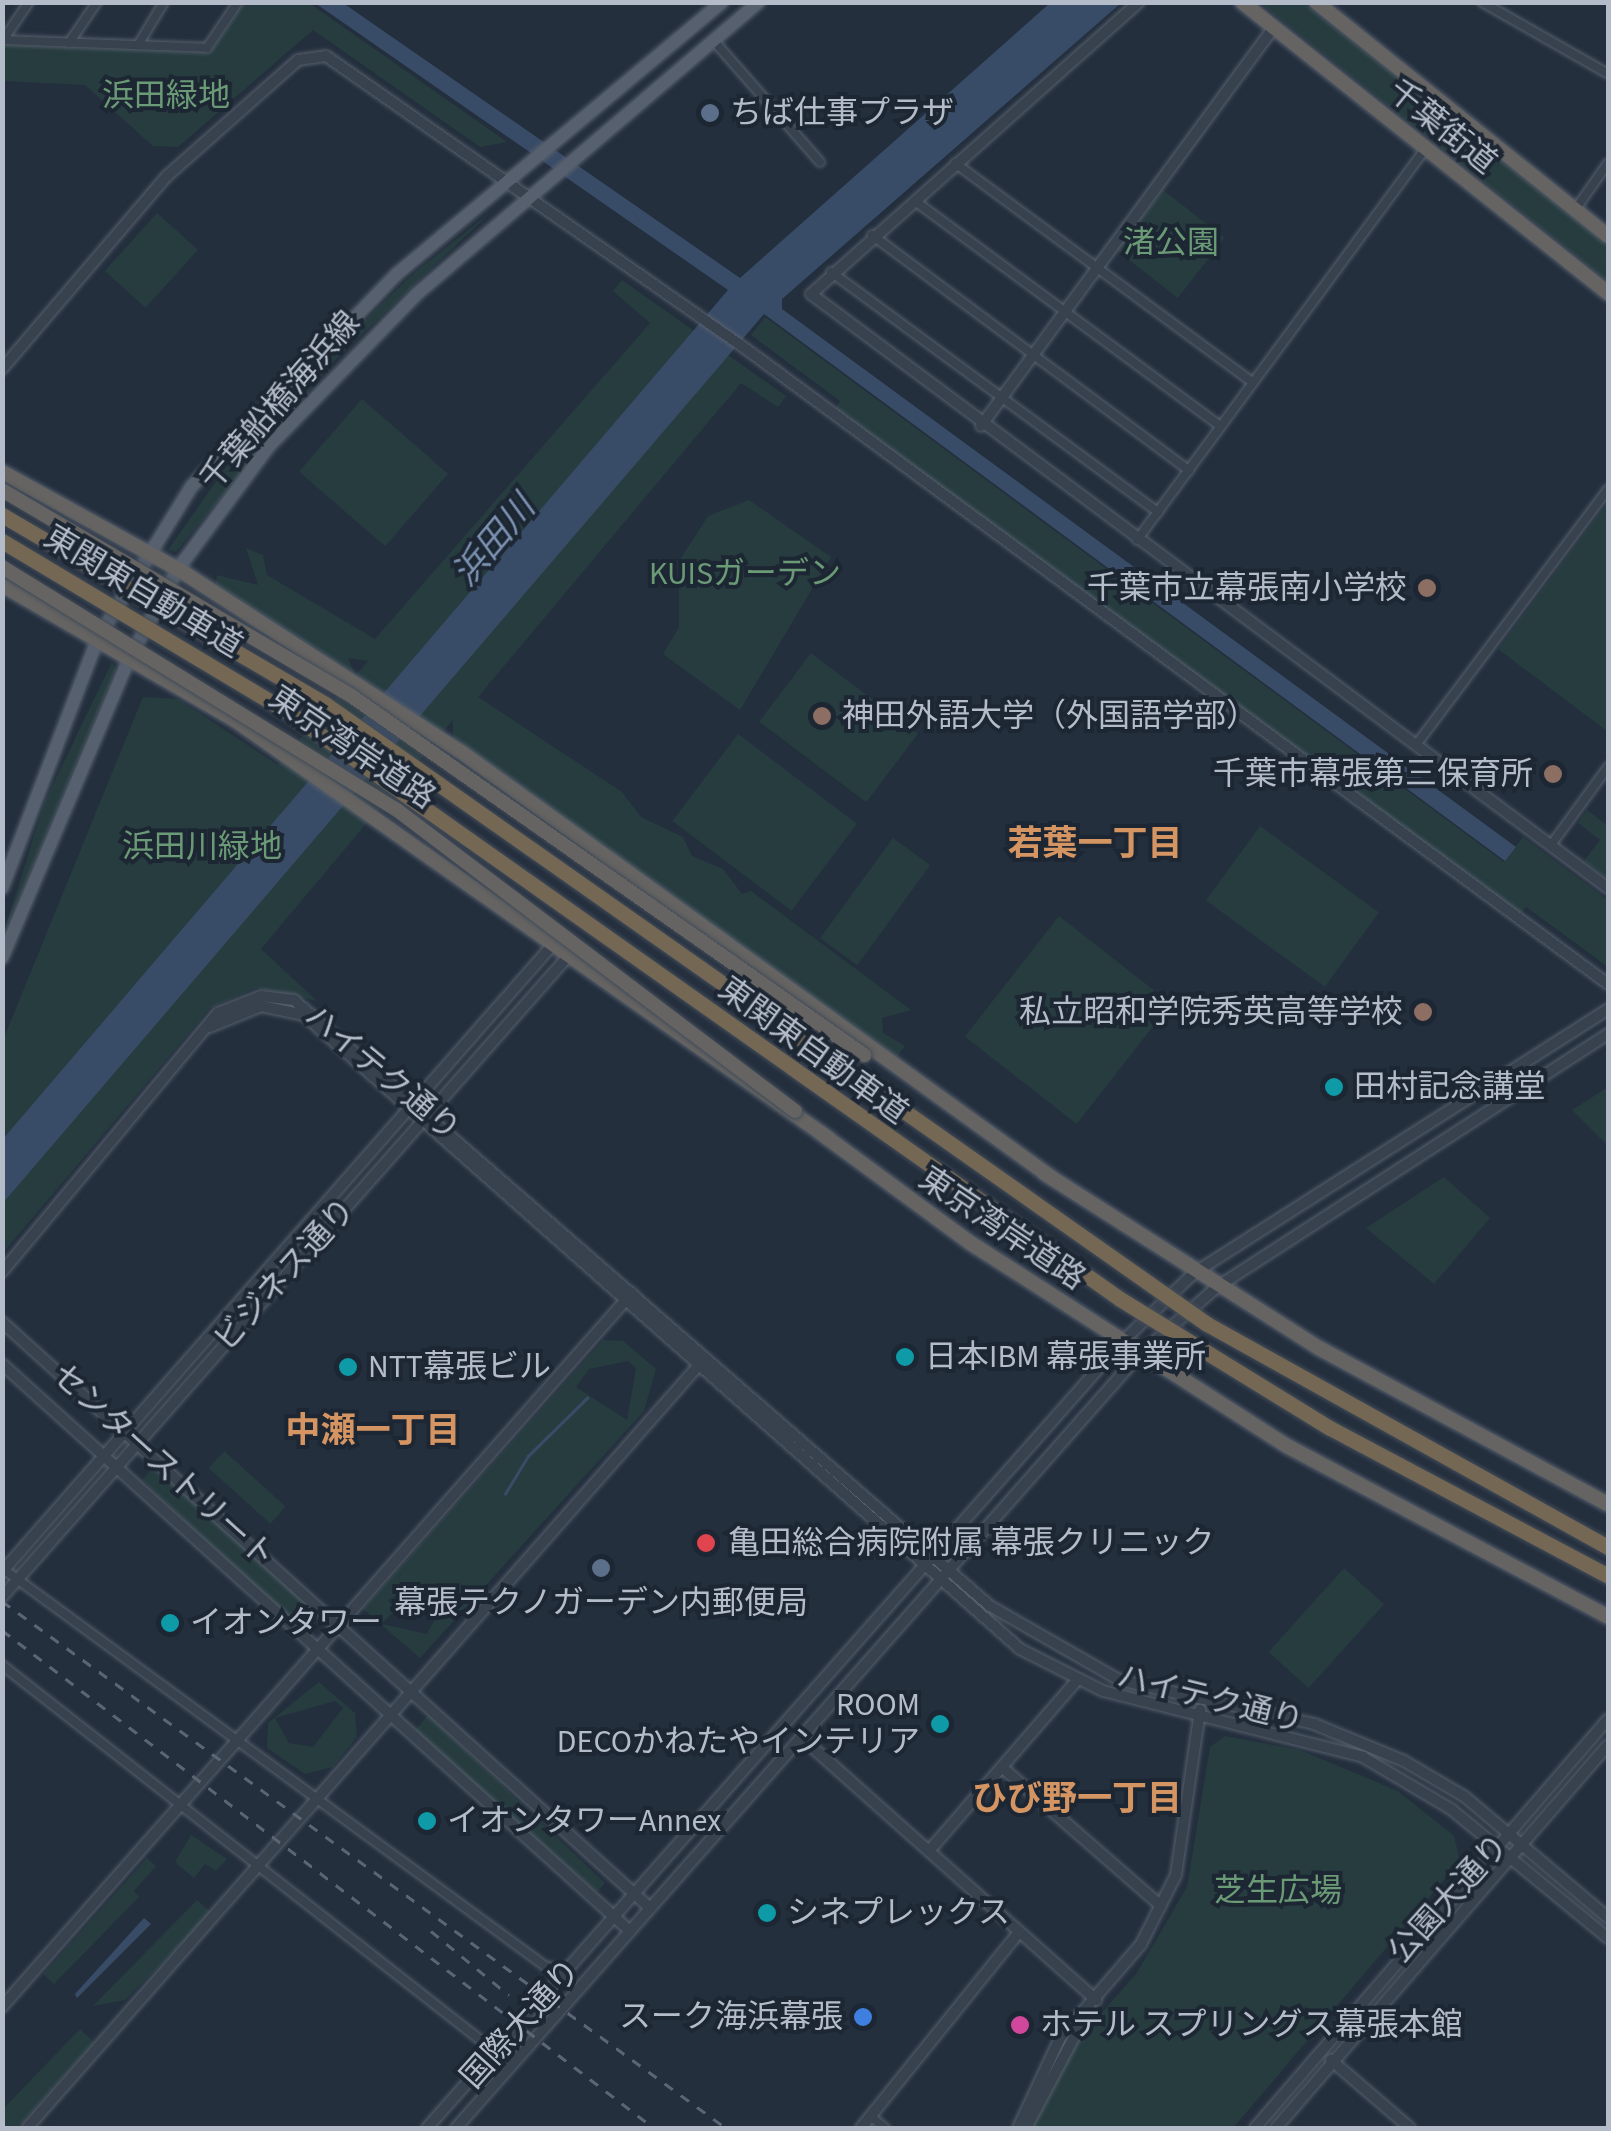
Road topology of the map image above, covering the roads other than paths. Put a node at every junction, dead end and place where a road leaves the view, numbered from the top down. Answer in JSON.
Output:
{"nodes":[{"id":1,"x":29,"y":2,"type":"edge"},
{"id":2,"x":97,"y":2,"type":"edge"},
{"id":3,"x":164,"y":2,"type":"edge"},
{"id":4,"x":238,"y":2,"type":"edge"},
{"id":5,"x":722,"y":2,"type":"edge"},
{"id":6,"x":760,"y":2,"type":"edge"},
{"id":7,"x":1139,"y":2,"type":"edge"},
{"id":8,"x":1242,"y":2,"type":"edge"},
{"id":9,"x":1316,"y":2,"type":"edge"},
{"id":10,"x":1482,"y":2,"type":"edge"},
{"id":11,"x":1274,"y":27,"type":"junction"},
{"id":12,"x":3,"y":40,"type":"edge"},
{"id":13,"x":714,"y":40,"type":"junction"},
{"id":14,"x":69,"y":43,"type":"junction"},
{"id":15,"x":138,"y":45,"type":"junction"},
{"id":16,"x":1608,"y":74,"type":"edge"},
{"id":17,"x":1426,"y":149,"type":"junction"},
{"id":18,"x":820,"y":162,"type":"dead end"},
{"id":19,"x":954,"y":163,"type":"junction"},
{"id":20,"x":1608,"y":164,"type":"edge"},
{"id":21,"x":505,"y":180,"type":"junction"},
{"id":22,"x":526,"y":195,"type":"junction"},
{"id":23,"x":913,"y":199,"type":"junction"},
{"id":24,"x":1575,"y":210,"type":"junction"},
{"id":25,"x":872,"y":235,"type":"junction"},
{"id":26,"x":1608,"y":236,"type":"edge"},
{"id":27,"x":1097,"y":268,"type":"junction"},
{"id":28,"x":830,"y":272,"type":"junction"},
{"id":29,"x":1608,"y":293,"type":"edge"},
{"id":30,"x":1066,"y":312,"type":"junction"},
{"id":31,"x":1034,"y":355,"type":"junction"},
{"id":32,"x":2,"y":369,"type":"edge"},
{"id":33,"x":1253,"y":383,"type":"junction"},
{"id":34,"x":1002,"y":398,"type":"junction"},
{"id":35,"x":982,"y":426,"type":"junction"},
{"id":36,"x":1221,"y":427,"type":"junction"},
{"id":37,"x":1189,"y":470,"type":"junction"},
{"id":38,"x":2,"y":472,"type":"edge"},
{"id":39,"x":1608,"y":488,"type":"edge"},
{"id":40,"x":2,"y":490,"type":"edge"},
{"id":41,"x":1158,"y":512,"type":"junction"},
{"id":42,"x":2,"y":515,"type":"edge"},
{"id":43,"x":1137,"y":540,"type":"junction"},
{"id":44,"x":2,"y":541,"type":"edge"},
{"id":45,"x":146,"y":552,"type":"junction"},
{"id":46,"x":2,"y":567,"type":"edge"},
{"id":47,"x":178,"y":570,"type":"junction"},
{"id":48,"x":2,"y":585,"type":"edge"},
{"id":49,"x":98,"y":638,"type":"junction"},
{"id":50,"x":130,"y":657,"type":"junction"},
{"id":51,"x":1416,"y":745,"type":"junction"},
{"id":52,"x":1608,"y":767,"type":"edge"},
{"id":53,"x":1551,"y":845,"type":"junction"},
{"id":54,"x":2,"y":888,"type":"edge"},
{"id":55,"x":1608,"y":888,"type":"edge"},
{"id":56,"x":555,"y":942,"type":"junction"},
{"id":57,"x":570,"y":954,"type":"junction"},
{"id":58,"x":2,"y":958,"type":"edge"},
{"id":59,"x":1608,"y":984,"type":"edge"},
{"id":60,"x":1608,"y":1009,"type":"edge"},
{"id":61,"x":1608,"y":1034,"type":"edge"},
{"id":62,"x":414,"y":1105,"type":"junction"},
{"id":63,"x":426,"y":1116,"type":"junction"},
{"id":64,"x":828,"y":1138,"type":"junction"},
{"id":65,"x":1052,"y":1178,"type":"junction"},
{"id":66,"x":2,"y":1272,"type":"edge"},
{"id":67,"x":1194,"y":1274,"type":"junction"},
{"id":68,"x":1217,"y":1287,"type":"junction"},
{"id":69,"x":632,"y":1292,"type":"junction"},
{"id":70,"x":622,"y":1304,"type":"junction"},
{"id":71,"x":2,"y":1322,"type":"edge"},
{"id":72,"x":1121,"y":1343,"type":"junction"},
{"id":73,"x":1140,"y":1355,"type":"junction"},
{"id":74,"x":706,"y":1358,"type":"junction"},
{"id":75,"x":2,"y":1364,"type":"edge"},
{"id":76,"x":696,"y":1369,"type":"junction"},
{"id":77,"x":126,"y":1431,"type":"junction"},
{"id":78,"x":138,"y":1442,"type":"junction"},
{"id":79,"x":101,"y":1458,"type":"junction"},
{"id":80,"x":114,"y":1470,"type":"junction"},
{"id":81,"x":1608,"y":1504,"type":"edge"},
{"id":82,"x":1608,"y":1547,"type":"edge"},
{"id":83,"x":932,"y":1555,"type":"junction"},
{"id":84,"x":923,"y":1566,"type":"junction"},
{"id":85,"x":3,"y":1570,"type":"edge"},
{"id":86,"x":949,"y":1570,"type":"junction"},
{"id":87,"x":1608,"y":1576,"type":"edge"},
{"id":88,"x":18,"y":1580,"type":"junction"},
{"id":89,"x":939,"y":1581,"type":"junction"},
{"id":90,"x":2,"y":1598,"type":"edge"},
{"id":91,"x":1608,"y":1616,"type":"edge"},
{"id":92,"x":339,"y":1625,"type":"junction"},
{"id":93,"x":314,"y":1653,"type":"junction"},
{"id":94,"x":2,"y":1665,"type":"edge"},
{"id":95,"x":1076,"y":1681,"type":"junction"},
{"id":96,"x":412,"y":1691,"type":"junction"},
{"id":97,"x":1201,"y":1699,"type":"junction"},
{"id":98,"x":1199,"y":1715,"type":"junction"},
{"id":99,"x":388,"y":1719,"type":"junction"},
{"id":100,"x":1608,"y":1719,"type":"edge"},
{"id":101,"x":802,"y":1738,"type":"junction"},
{"id":102,"x":237,"y":1740,"type":"junction"},
{"id":103,"x":1608,"y":1745,"type":"edge"},
{"id":104,"x":1004,"y":1769,"type":"junction"},
{"id":105,"x":320,"y":1796,"type":"junction"},
{"id":106,"x":181,"y":1805,"type":"junction"},
{"id":107,"x":1508,"y":1832,"type":"junction"},
{"id":108,"x":1498,"y":1844,"type":"junction"},
{"id":109,"x":1522,"y":1844,"type":"junction"},
{"id":110,"x":929,"y":1851,"type":"junction"},
{"id":111,"x":1512,"y":1855,"type":"junction"},
{"id":112,"x":260,"y":1864,"type":"junction"},
{"id":113,"x":633,"y":1894,"type":"junction"},
{"id":114,"x":1161,"y":1906,"type":"junction"},
{"id":115,"x":650,"y":1908,"type":"junction"},
{"id":116,"x":613,"y":1918,"type":"junction"},
{"id":117,"x":1608,"y":1918,"type":"edge"},
{"id":118,"x":630,"y":1931,"type":"junction"},
{"id":119,"x":1018,"y":1932,"type":"junction"},
{"id":120,"x":1608,"y":1938,"type":"edge"},
{"id":121,"x":570,"y":1971,"type":"junction"},
{"id":122,"x":1093,"y":2004,"type":"junction"},
{"id":123,"x":2,"y":2007,"type":"edge"},
{"id":124,"x":496,"y":2052,"type":"junction"},
{"id":125,"x":1331,"y":2060,"type":"junction"},
{"id":126,"x":511,"y":2064,"type":"junction"},
{"id":127,"x":870,"y":2116,"type":"junction"},
{"id":128,"x":27,"y":2128,"type":"edge"},
{"id":129,"x":427,"y":2128,"type":"edge"},
{"id":130,"x":456,"y":2128,"type":"edge"},
{"id":131,"x":861,"y":2128,"type":"edge"},
{"id":132,"x":884,"y":2128,"type":"edge"},
{"id":133,"x":1018,"y":2128,"type":"edge"},
{"id":134,"x":1026,"y":2128,"type":"edge"},
{"id":135,"x":1255,"y":2128,"type":"edge"},
{"id":136,"x":1276,"y":2128,"type":"edge"},
{"id":137,"x":1410,"y":2128,"type":"edge"}],
"edges":[{"from":1,"to":12,"type":"street"},
{"from":2,"to":14,"type":"street"},
{"from":3,"to":15,"type":"street"},
{"from":4,"to":15,"type":"street"},
{"from":5,"to":21,"type":"main road","name":"千葉船橋海浜線"},
{"from":6,"to":13,"type":"main road","name":"千葉船橋海浜線"},
{"from":7,"to":19,"type":"street"},
{"from":8,"to":11,"type":"highway","name":"千葉街道"},
{"from":9,"to":24,"type":"highway","name":"千葉街道"},
{"from":10,"to":16,"type":"street"},
{"from":11,"to":17,"type":"highway","name":"千葉街道"},
{"from":11,"to":27,"type":"street"},
{"from":12,"to":14,"type":"street"},
{"from":13,"to":18,"type":"street"},
{"from":13,"to":22,"type":"main road","name":"千葉船橋海浜線"},
{"from":14,"to":15,"type":"street"},
{"from":17,"to":29,"type":"highway","name":"千葉街道"},
{"from":17,"to":33,"type":"street"},
{"from":19,"to":23,"type":"street"},
{"from":19,"to":27,"type":"street"},
{"from":20,"to":24,"type":"street"},
{"from":21,"to":22,"type":"street"},
{"from":21,"to":32,"type":"street"},
{"from":21,"to":45,"type":"main road","name":"千葉船橋海浜線"},
{"from":22,"to":47,"type":"main road","name":"千葉船橋海浜線"},
{"from":22,"to":59,"type":"street"},
{"from":23,"to":25,"type":"street"},
{"from":23,"to":30,"type":"street"},
{"from":24,"to":26,"type":"highway","name":"千葉街道"},
{"from":25,"to":28,"type":"street"},
{"from":25,"to":31,"type":"street"},
{"from":27,"to":30,"type":"street"},
{"from":27,"to":33,"type":"street"},
{"from":28,"to":34,"type":"street"},
{"from":28,"to":35,"type":"street"},
{"from":30,"to":31,"type":"street"},
{"from":30,"to":36,"type":"street"},
{"from":31,"to":34,"type":"street"},
{"from":31,"to":37,"type":"street"},
{"from":33,"to":36,"type":"street"},
{"from":34,"to":35,"type":"street"},
{"from":34,"to":41,"type":"street"},
{"from":35,"to":43,"type":"street"},
{"from":36,"to":37,"type":"street"},
{"from":37,"to":41,"type":"street"},
{"from":38,"to":45,"type":"highway"},
{"from":39,"to":51,"type":"street"},
{"from":40,"to":65,"type":"highway","name":"東京湾岸道路","bridge":true},
{"from":41,"to":43,"type":"street"},
{"from":42,"to":82,"type":"highway","name":"東関東自動車道","bridge":true},
{"from":43,"to":51,"type":"street"},
{"from":44,"to":87,"type":"highway","name":"東関東自動車道","bridge":true},
{"from":45,"to":47,"type":"highway"},
{"from":45,"to":49,"type":"main road","name":"千葉船橋海浜線"},
{"from":46,"to":64,"type":"highway","name":"東京湾岸道路","bridge":true},
{"from":47,"to":50,"type":"main road","name":"千葉船橋海浜線"},
{"from":47,"to":65,"type":"highway"},
{"from":48,"to":49,"type":"highway"},
{"from":49,"to":50,"type":"highway"},
{"from":49,"to":54,"type":"main road","name":"千葉船橋海浜線"},
{"from":50,"to":56,"type":"highway"},
{"from":50,"to":58,"type":"main road","name":"千葉船橋海浜線"},
{"from":51,"to":53,"type":"street"},
{"from":52,"to":53,"type":"street"},
{"from":53,"to":55,"type":"street"},
{"from":56,"to":57,"type":"highway"},
{"from":56,"to":62,"type":"street","name":"ビジネス通り"},
{"from":57,"to":63,"type":"street","name":"ビジネス通り"},
{"from":57,"to":64,"type":"highway"},
{"from":60,"to":67,"type":"street","name":"国際大通り"},
{"from":61,"to":68,"type":"street","name":"国際大通り"},
{"from":62,"to":63,"type":"street","name":"ハイテク通り"},
{"from":62,"to":66,"type":"street","name":"ハイテク通り"},
{"from":62,"to":77,"type":"street","name":"ビジネス通り"},
{"from":63,"to":69,"type":"street","name":"ハイテク通り"},
{"from":63,"to":70,"type":"street","name":"ハイテク通り"},
{"from":63,"to":78,"type":"street","name":"ビジネス通り"},
{"from":64,"to":72,"type":"highway","name":"東京湾岸道路"},
{"from":65,"to":67,"type":"highway","name":"東京湾岸道路"},
{"from":67,"to":68,"type":"highway","name":"東京湾岸道路"},
{"from":67,"to":72,"type":"street","name":"国際大通り"},
{"from":68,"to":73,"type":"street","name":"国際大通り"},
{"from":68,"to":81,"type":"highway","name":"東京湾岸道路"},
{"from":69,"to":70,"type":"street"},
{"from":69,"to":74,"type":"street","name":"ハイテク通り"},
{"from":70,"to":76,"type":"street","name":"ハイテク通り"},
{"from":70,"to":92,"type":"street"},
{"from":71,"to":77,"type":"street","name":"センターストリート"},
{"from":72,"to":73,"type":"highway","name":"東京湾岸道路"},
{"from":72,"to":83,"type":"street","name":"国際大通り"},
{"from":73,"to":86,"type":"street","name":"国際大通り"},
{"from":73,"to":91,"type":"highway","name":"東京湾岸道路"},
{"from":74,"to":76,"type":"street"},
{"from":74,"to":83,"type":"street","name":"ハイテク通り"},
{"from":75,"to":79,"type":"street","name":"センターストリート"},
{"from":76,"to":84,"type":"street","name":"ハイテク通り"},
{"from":76,"to":96,"type":"street"},
{"from":77,"to":78,"type":"street","name":"センターストリート"},
{"from":77,"to":79,"type":"street","name":"ビジネス通り"},
{"from":78,"to":80,"type":"street","name":"ビジネス通り"},
{"from":78,"to":92,"type":"street","name":"センターストリート"},
{"from":79,"to":80,"type":"street","name":"センターストリート"},
{"from":79,"to":85,"type":"street","name":"ビジネス通り"},
{"from":80,"to":88,"type":"street","name":"ビジネス通り"},
{"from":80,"to":93,"type":"street","name":"センターストリート"},
{"from":83,"to":84,"type":"street","name":"国際大通り"},
{"from":83,"to":86,"type":"street","name":"ハイテク通り"},
{"from":84,"to":89,"type":"street","name":"ハイテク通り"},
{"from":84,"to":113,"type":"street","name":"国際大通り"},
{"from":85,"to":88,"type":"street"},
{"from":86,"to":89,"type":"street","name":"国際大通り"},
{"from":86,"to":97,"type":"street","name":"ハイテク通り"},
{"from":88,"to":90,"type":"street","name":"ビジネス通り"},
{"from":88,"to":102,"type":"street"},
{"from":89,"to":95,"type":"street","name":"ハイテク通り"},
{"from":89,"to":101,"type":"street","name":"国際大通り"},
{"from":92,"to":93,"type":"street"},
{"from":92,"to":96,"type":"street","name":"センターストリート"},
{"from":93,"to":99,"type":"street","name":"センターストリート"},
{"from":93,"to":102,"type":"street"},
{"from":94,"to":106,"type":"street"},
{"from":95,"to":98,"type":"street","name":"ハイテク通り"},
{"from":95,"to":104,"type":"street"},
{"from":96,"to":99,"type":"street"},
{"from":96,"to":113,"type":"street","name":"センターストリート"},
{"from":97,"to":98,"type":"street"},
{"from":97,"to":107,"type":"street","name":"ハイテク通り"},
{"from":98,"to":108,"type":"street","name":"ハイテク通り"},
{"from":98,"to":114,"type":"street"},
{"from":99,"to":105,"type":"street"},
{"from":99,"to":116,"type":"street","name":"センターストリート"},
{"from":100,"to":107,"type":"street","name":"公園大通り"},
{"from":101,"to":110,"type":"street"},
{"from":101,"to":115,"type":"street","name":"国際大通り"},
{"from":102,"to":105,"type":"street"},
{"from":102,"to":106,"type":"street"},
{"from":103,"to":109,"type":"street","name":"公園大通り"},
{"from":104,"to":110,"type":"street"},
{"from":104,"to":114,"type":"street"},
{"from":105,"to":112,"type":"street"},
{"from":105,"to":121,"type":"street"},
{"from":106,"to":112,"type":"street"},
{"from":106,"to":123,"type":"street"},
{"from":107,"to":108,"type":"street","name":"公園大通り"},
{"from":107,"to":109,"type":"street","name":"ハイテク通り"},
{"from":108,"to":111,"type":"street","name":"ハイテク通り"},
{"from":108,"to":135,"type":"street","name":"公園大通り"},
{"from":109,"to":111,"type":"street","name":"公園大通り"},
{"from":109,"to":117,"type":"street","name":"ハイテク通り"},
{"from":110,"to":119,"type":"street"},
{"from":111,"to":120,"type":"street","name":"ハイテク通り"},
{"from":111,"to":125,"type":"street","name":"公園大通り"},
{"from":112,"to":124,"type":"street"},
{"from":112,"to":128,"type":"street"},
{"from":113,"to":115,"type":"street","name":"センターストリート"},
{"from":113,"to":116,"type":"street","name":"国際大通り"},
{"from":114,"to":122,"type":"street"},
{"from":115,"to":118,"type":"street","name":"国際大通り"},
{"from":116,"to":118,"type":"street","name":"センターストリート"},
{"from":116,"to":121,"type":"street","name":"国際大通り"},
{"from":118,"to":126,"type":"street","name":"国際大通り"},
{"from":119,"to":122,"type":"street"},
{"from":119,"to":127,"type":"street"},
{"from":121,"to":124,"type":"street","name":"国際大通り"},
{"from":122,"to":133,"type":"street"},
{"from":122,"to":134,"type":"street"},
{"from":124,"to":126,"type":"street"},
{"from":124,"to":129,"type":"street","name":"国際大通り"},
{"from":125,"to":136,"type":"street","name":"公園大通り"},
{"from":125,"to":137,"type":"street"},
{"from":126,"to":130,"type":"street","name":"国際大通り"},
{"from":127,"to":131,"type":"street"},
{"from":127,"to":132,"type":"street"}]}
